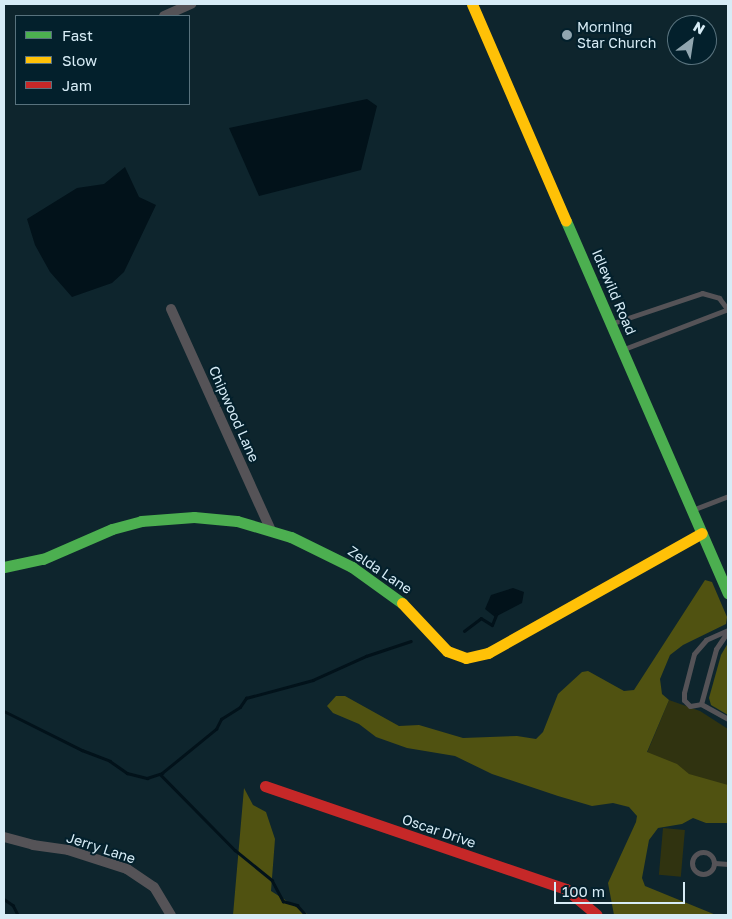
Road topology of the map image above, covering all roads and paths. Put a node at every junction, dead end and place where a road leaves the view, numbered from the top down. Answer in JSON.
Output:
{"nodes":[{"id":1,"x":191,"y":4,"type":"edge"},
{"id":2,"x":472,"y":4,"type":"edge"},
{"id":3,"x":166,"y":15,"type":"edge"},
{"id":4,"x":171,"y":309,"type":"dead end"},
{"id":5,"x":728,"y":310,"type":"edge"},
{"id":6,"x":612,"y":323,"type":"junction"},
{"id":7,"x":622,"y":350,"type":"junction"},
{"id":8,"x":728,"y":496,"type":"edge"},
{"id":9,"x":692,"y":510,"type":"junction"},
{"id":10,"x":271,"y":530,"type":"junction"},
{"id":11,"x":702,"y":534,"type":"junction"},
{"id":12,"x":4,"y":567,"type":"edge"},
{"id":13,"x":728,"y":593,"type":"edge"},
{"id":14,"x":728,"y":631,"type":"edge"},
{"id":15,"x":701,"y":704,"type":"junction"},
{"id":16,"x":728,"y":719,"type":"edge"},
{"id":17,"x":265,"y":786,"type":"dead end"},
{"id":18,"x":4,"y":837,"type":"edge"},
{"id":19,"x":715,"y":863,"type":"junction"},
{"id":20,"x":728,"y":864,"type":"edge"},
{"id":21,"x":171,"y":915,"type":"edge"},
{"id":22,"x":597,"y":915,"type":"edge"}],
"edges":[{"from":1,"to":3,"type":"street"},
{"from":2,"to":6,"type":"street","name":"Idlewild Road"},
{"from":4,"to":10,"type":"street","name":"Chipwood Lane"},
{"from":5,"to":6,"type":"lane"},
{"from":5,"to":7,"type":"lane"},
{"from":6,"to":7,"type":"street","name":"Idlewild Road"},
{"from":7,"to":9,"type":"street","name":"Idlewild Road"},
{"from":8,"to":9,"type":"lane"},
{"from":9,"to":11,"type":"street","name":"Idlewild Road"},
{"from":10,"to":11,"type":"street","name":"Zelda Lane"},
{"from":10,"to":12,"type":"street","name":"Zelda Lane"},
{"from":11,"to":13,"type":"street","name":"Idlewild Road"},
{"from":14,"to":15,"type":"lane"},
{"from":14,"to":15,"type":"lane"},
{"from":15,"to":16,"type":"lane"},
{"from":17,"to":22,"type":"street","name":"Oscar Drive"},
{"from":18,"to":21,"type":"street","name":"Jerry Lane"},
{"from":19,"to":19,"type":"lane"},
{"from":19,"to":20,"type":"lane"}]}
